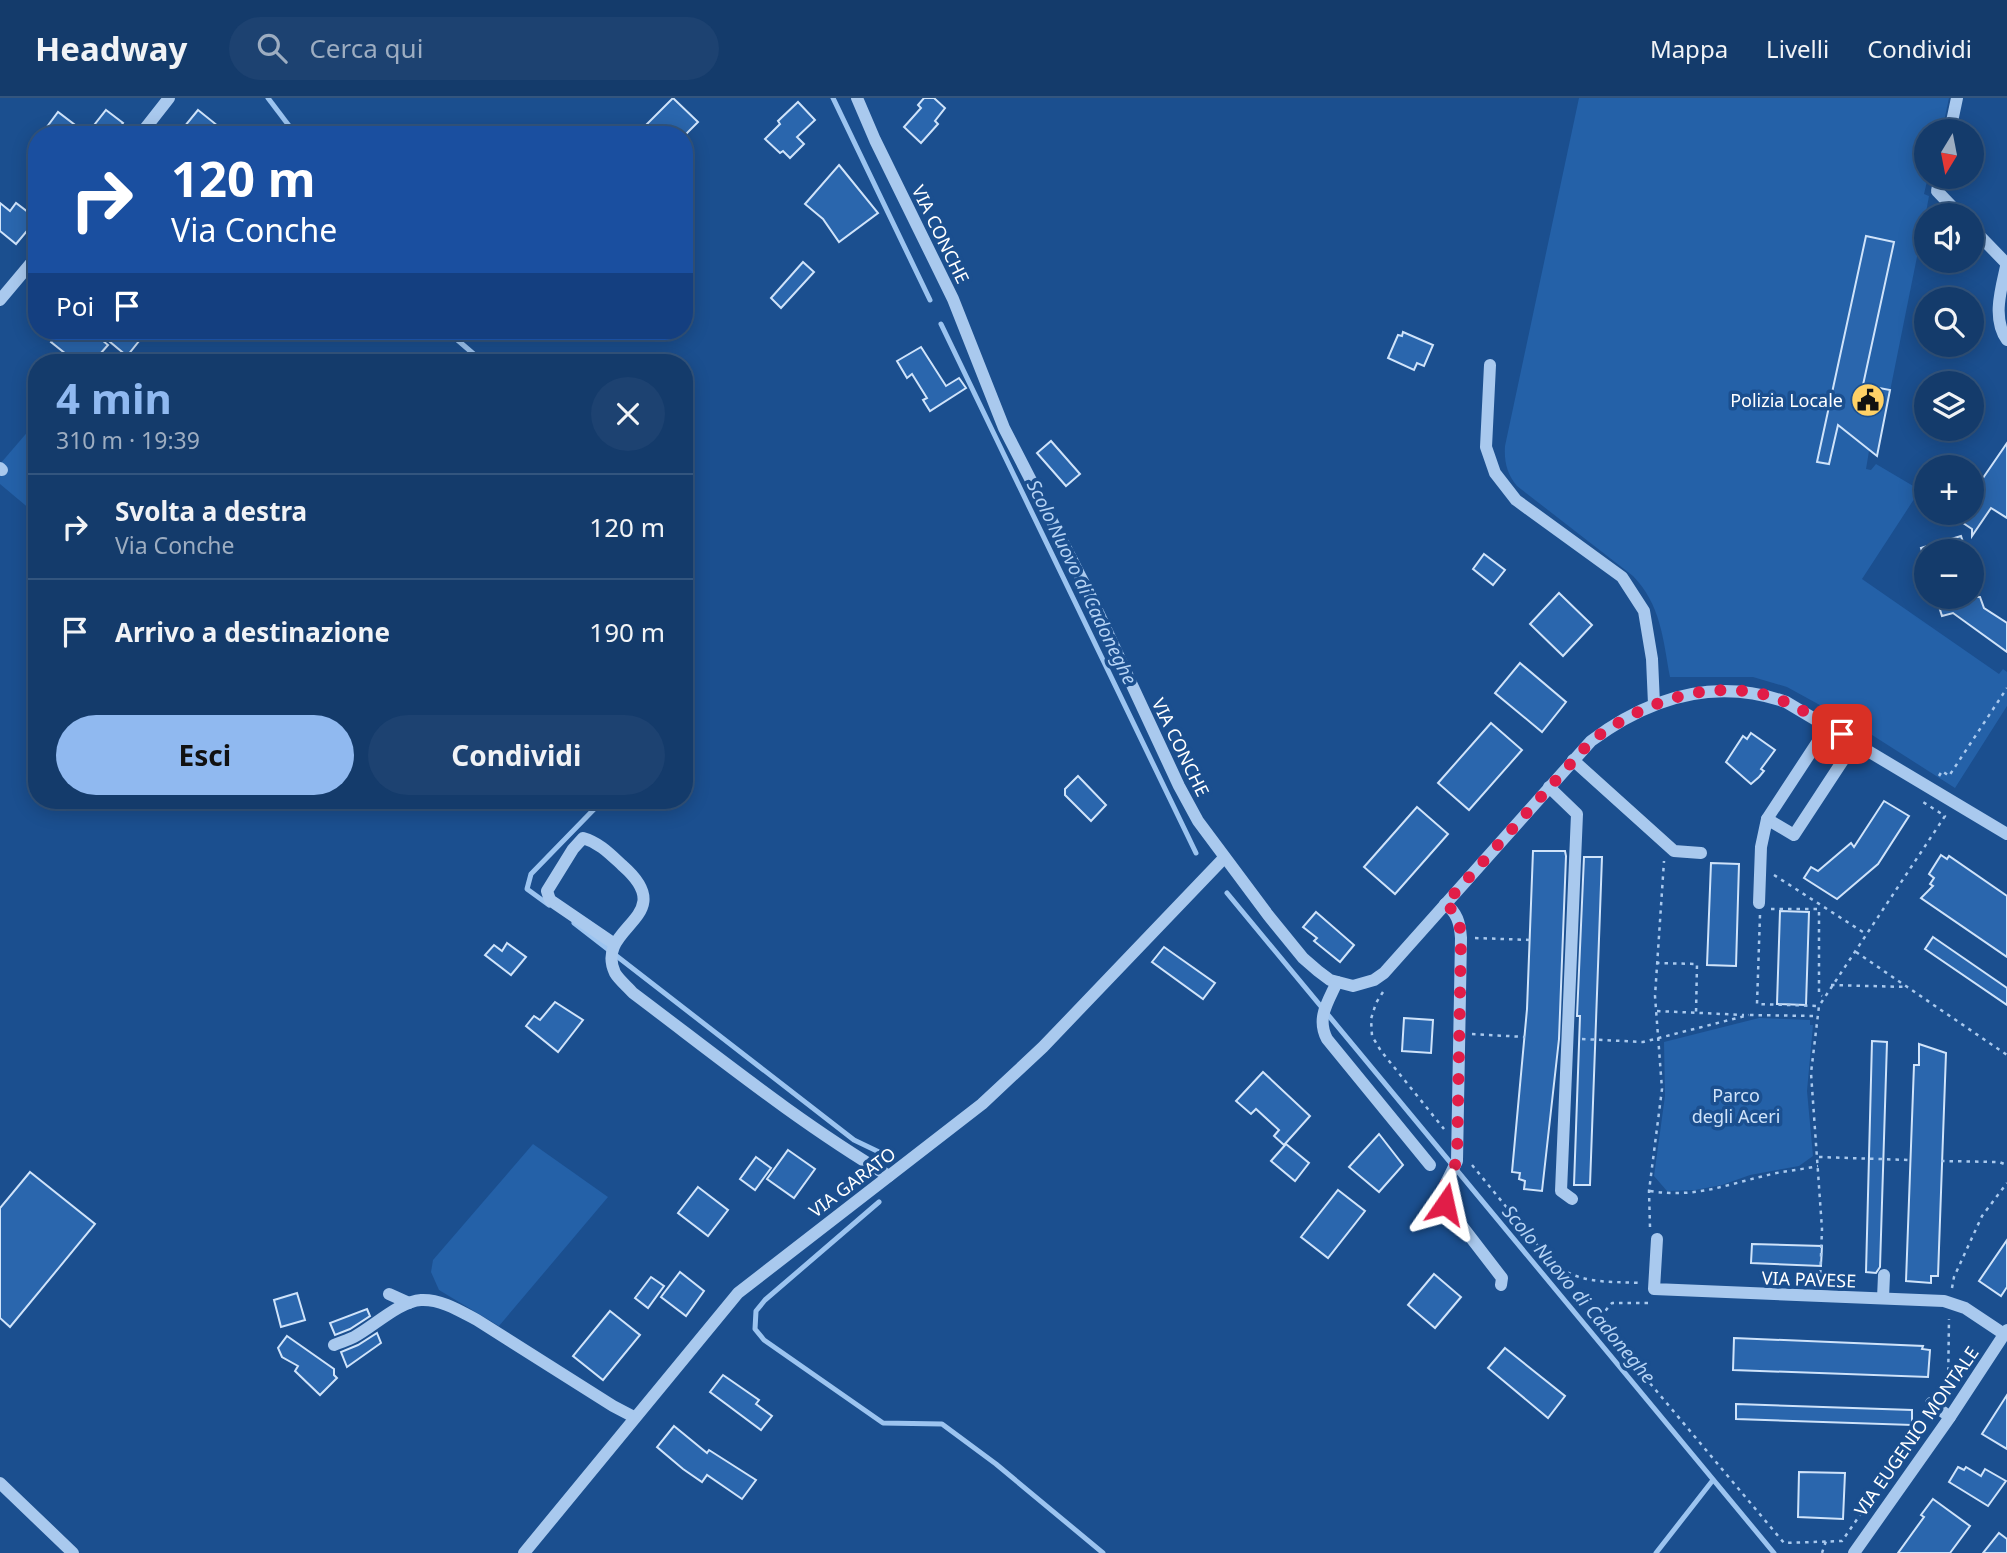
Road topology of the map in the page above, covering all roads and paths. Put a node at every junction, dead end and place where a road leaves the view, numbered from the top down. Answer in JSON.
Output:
{"nodes":[{"id":1,"x":169,"y":98,"type":"edge"},
{"id":2,"x":857,"y":98,"type":"edge"},
{"id":3,"x":1957,"y":98,"type":"edge"},
{"id":4,"x":1953,"y":119,"type":"edge"},
{"id":5,"x":147,"y":126,"type":"edge"},
{"id":6,"x":1937,"y":189,"type":"edge"},
{"id":7,"x":1948,"y":203,"type":"edge"},
{"id":8,"x":1984,"y":240,"type":"edge"},
{"id":9,"x":2007,"y":263,"type":"edge"},
{"id":10,"x":28,"y":267,"type":"edge"},
{"id":11,"x":0,"y":300,"type":"edge"},
{"id":12,"x":2007,"y":340,"type":"edge"},
{"id":13,"x":1490,"y":365,"type":"dead end"},
{"id":14,"x":2007,"y":688,"type":"edge"},
{"id":15,"x":1654,"y":704,"type":"junction"},
{"id":16,"x":1828,"y":726,"type":"junction"},
{"id":17,"x":1855,"y":742,"type":"junction"},
{"id":18,"x":1573,"y":760,"type":"junction"},
{"id":19,"x":1942,"y":771,"type":"dead end"},
{"id":20,"x":1549,"y":787,"type":"junction"},
{"id":21,"x":1922,"y":803,"type":"dead end"},
{"id":22,"x":1768,"y":819,"type":"junction"},
{"id":23,"x":2007,"y":834,"type":"edge"},
{"id":24,"x":1665,"y":843,"type":"junction"},
{"id":25,"x":1701,"y":853,"type":"dead end"},
{"id":26,"x":1224,"y":858,"type":"junction"},
{"id":27,"x":1768,"y":871,"type":"dead end"},
{"id":28,"x":1759,"y":903,"type":"dead end"},
{"id":29,"x":1445,"y":904,"type":"junction"},
{"id":30,"x":1821,"y":908,"type":"junction"},
{"id":31,"x":1866,"y":934,"type":"junction"},
{"id":32,"x":1461,"y":937,"type":"junction"},
{"id":33,"x":1530,"y":940,"type":"dead end"},
{"id":34,"x":613,"y":943,"type":"junction"},
{"id":35,"x":1856,"y":951,"type":"junction"},
{"id":36,"x":1656,"y":964,"type":"junction"},
{"id":37,"x":1337,"y":982,"type":"junction"},
{"id":38,"x":1831,"y":985,"type":"junction"},
{"id":39,"x":1908,"y":988,"type":"junction"},
{"id":40,"x":1823,"y":997,"type":"junction"},
{"id":41,"x":1819,"y":1006,"type":"junction"},
{"id":42,"x":1657,"y":1011,"type":"junction"},
{"id":43,"x":1696,"y":1014,"type":"junction"},
{"id":44,"x":1749,"y":1015,"type":"junction"},
{"id":45,"x":1817,"y":1016,"type":"junction"},
{"id":46,"x":1458,"y":1034,"type":"junction"},
{"id":47,"x":1525,"y":1037,"type":"dead end"},
{"id":48,"x":1568,"y":1039,"type":"junction"},
{"id":49,"x":1659,"y":1040,"type":"junction"},
{"id":50,"x":2007,"y":1055,"type":"edge"},
{"id":51,"x":1819,"y":1157,"type":"junction"},
{"id":52,"x":1909,"y":1160,"type":"dead end"},
{"id":53,"x":1941,"y":1161,"type":"dead end"},
{"id":54,"x":1430,"y":1165,"type":"dead end"},
{"id":55,"x":2007,"y":1165,"type":"edge"},
{"id":56,"x":1818,"y":1166,"type":"junction"},
{"id":57,"x":889,"y":1176,"type":"junction"},
{"id":58,"x":2007,"y":1183,"type":"edge"},
{"id":59,"x":1648,"y":1191,"type":"junction"},
{"id":60,"x":1572,"y":1199,"type":"dead end"},
{"id":61,"x":1657,"y":1239,"type":"joint"},
{"id":62,"x":1884,"y":1275,"type":"dead end"},
{"id":63,"x":1501,"y":1285,"type":"dead end"},
{"id":64,"x":389,"y":1294,"type":"dead end"},
{"id":65,"x":1819,"y":1296,"type":"junction"},
{"id":66,"x":1883,"y":1298,"type":"junction"},
{"id":67,"x":1949,"y":1302,"type":"junction"},
{"id":68,"x":409,"y":1303,"type":"junction"},
{"id":69,"x":1642,"y":1303,"type":"dead end"},
{"id":70,"x":2005,"y":1332,"type":"edge"},
{"id":71,"x":334,"y":1345,"type":"dead end"},
{"id":72,"x":1934,"y":1405,"type":"junction"},
{"id":73,"x":634,"y":1417,"type":"junction"},
{"id":74,"x":1950,"y":1418,"type":"junction"},
{"id":75,"x":0,"y":1483,"type":"edge"},
{"id":76,"x":1826,"y":1541,"type":"junction"},
{"id":77,"x":73,"y":1553,"type":"edge"},
{"id":78,"x":524,"y":1553,"type":"edge"},
{"id":79,"x":1822,"y":1553,"type":"edge"},
{"id":80,"x":1854,"y":1553,"type":"edge"}],
"edges":[{"from":1,"to":5,"type":"street"},
{"from":2,"to":26,"type":"street","name":"VIA CONCHE"},
{"from":3,"to":4,"type":"street"},
{"from":6,"to":7,"type":"street"},
{"from":8,"to":9,"type":"street"},
{"from":9,"to":12,"type":"street"},
{"from":10,"to":11,"type":"street"},
{"from":13,"to":15,"type":"street"},
{"from":14,"to":19,"type":"path"},
{"from":15,"to":16,"type":"street"},
{"from":15,"to":18,"type":"street"},
{"from":16,"to":17,"type":"street"},
{"from":16,"to":22,"type":"street"},
{"from":17,"to":22,"type":"street"},
{"from":17,"to":23,"type":"street"},
{"from":18,"to":20,"type":"street"},
{"from":18,"to":24,"type":"street"},
{"from":20,"to":29,"type":"street"},
{"from":20,"to":48,"type":"street"},
{"from":21,"to":31,"type":"path"},
{"from":22,"to":28,"type":"street"},
{"from":24,"to":25,"type":"street"},
{"from":24,"to":36,"type":"path"},
{"from":26,"to":37,"type":"street","name":"VIA CONCHE"},
{"from":26,"to":57,"type":"street","name":"VIA GARATO"},
{"from":27,"to":30,"type":"path"},
{"from":29,"to":32,"type":"street"},
{"from":29,"to":37,"type":"street"},
{"from":30,"to":31,"type":"path"},
{"from":30,"to":40,"type":"path"},
{"from":30,"to":41,"type":"path"},
{"from":31,"to":35,"type":"path"},
{"from":32,"to":33,"type":"path"},
{"from":32,"to":46,"type":"street"},
{"from":34,"to":34,"type":"street"},
{"from":34,"to":57,"type":"street"},
{"from":35,"to":38,"type":"path"},
{"from":35,"to":39,"type":"path"},
{"from":36,"to":42,"type":"path"},
{"from":36,"to":43,"type":"path"},
{"from":37,"to":54,"type":"street"},
{"from":38,"to":39,"type":"path"},
{"from":38,"to":40,"type":"path"},
{"from":39,"to":50,"type":"path"},
{"from":40,"to":41,"type":"path"},
{"from":41,"to":45,"type":"path"},
{"from":42,"to":43,"type":"path"},
{"from":42,"to":49,"type":"path"},
{"from":43,"to":44,"type":"path"},
{"from":44,"to":45,"type":"path"},
{"from":44,"to":49,"type":"path"},
{"from":45,"to":51,"type":"path"},
{"from":46,"to":47,"type":"path"},
{"from":46,"to":63,"type":"street"},
{"from":48,"to":49,"type":"path"},
{"from":48,"to":60,"type":"street"},
{"from":49,"to":59,"type":"path"},
{"from":51,"to":52,"type":"path"},
{"from":51,"to":56,"type":"path"},
{"from":53,"to":55,"type":"path"},
{"from":56,"to":59,"type":"path"},
{"from":56,"to":65,"type":"path"},
{"from":57,"to":73,"type":"street","name":"VIA GARATO"},
{"from":58,"to":67,"type":"path"},
{"from":59,"to":61,"type":"path"},
{"from":61,"to":65,"type":"street","name":"VIA PAVESE"},
{"from":62,"to":66,"type":"street"},
{"from":64,"to":68,"type":"street"},
{"from":65,"to":66,"type":"street","name":"VIA PAVESE"},
{"from":66,"to":67,"type":"street","name":"VIA PAVESE"},
{"from":67,"to":70,"type":"street","name":"VIA PAVESE"},
{"from":67,"to":72,"type":"path"},
{"from":68,"to":71,"type":"street"},
{"from":68,"to":73,"type":"street"},
{"from":69,"to":76,"type":"path"},
{"from":70,"to":74,"type":"street","name":"VIA EUGENIO MONTALE"},
{"from":72,"to":74,"type":"street"},
{"from":72,"to":76,"type":"path"},
{"from":73,"to":78,"type":"street","name":"VIA GARATO"},
{"from":74,"to":80,"type":"street","name":"VIA EUGENIO MONTALE"},
{"from":75,"to":77,"type":"street"},
{"from":76,"to":79,"type":"path"}]}
